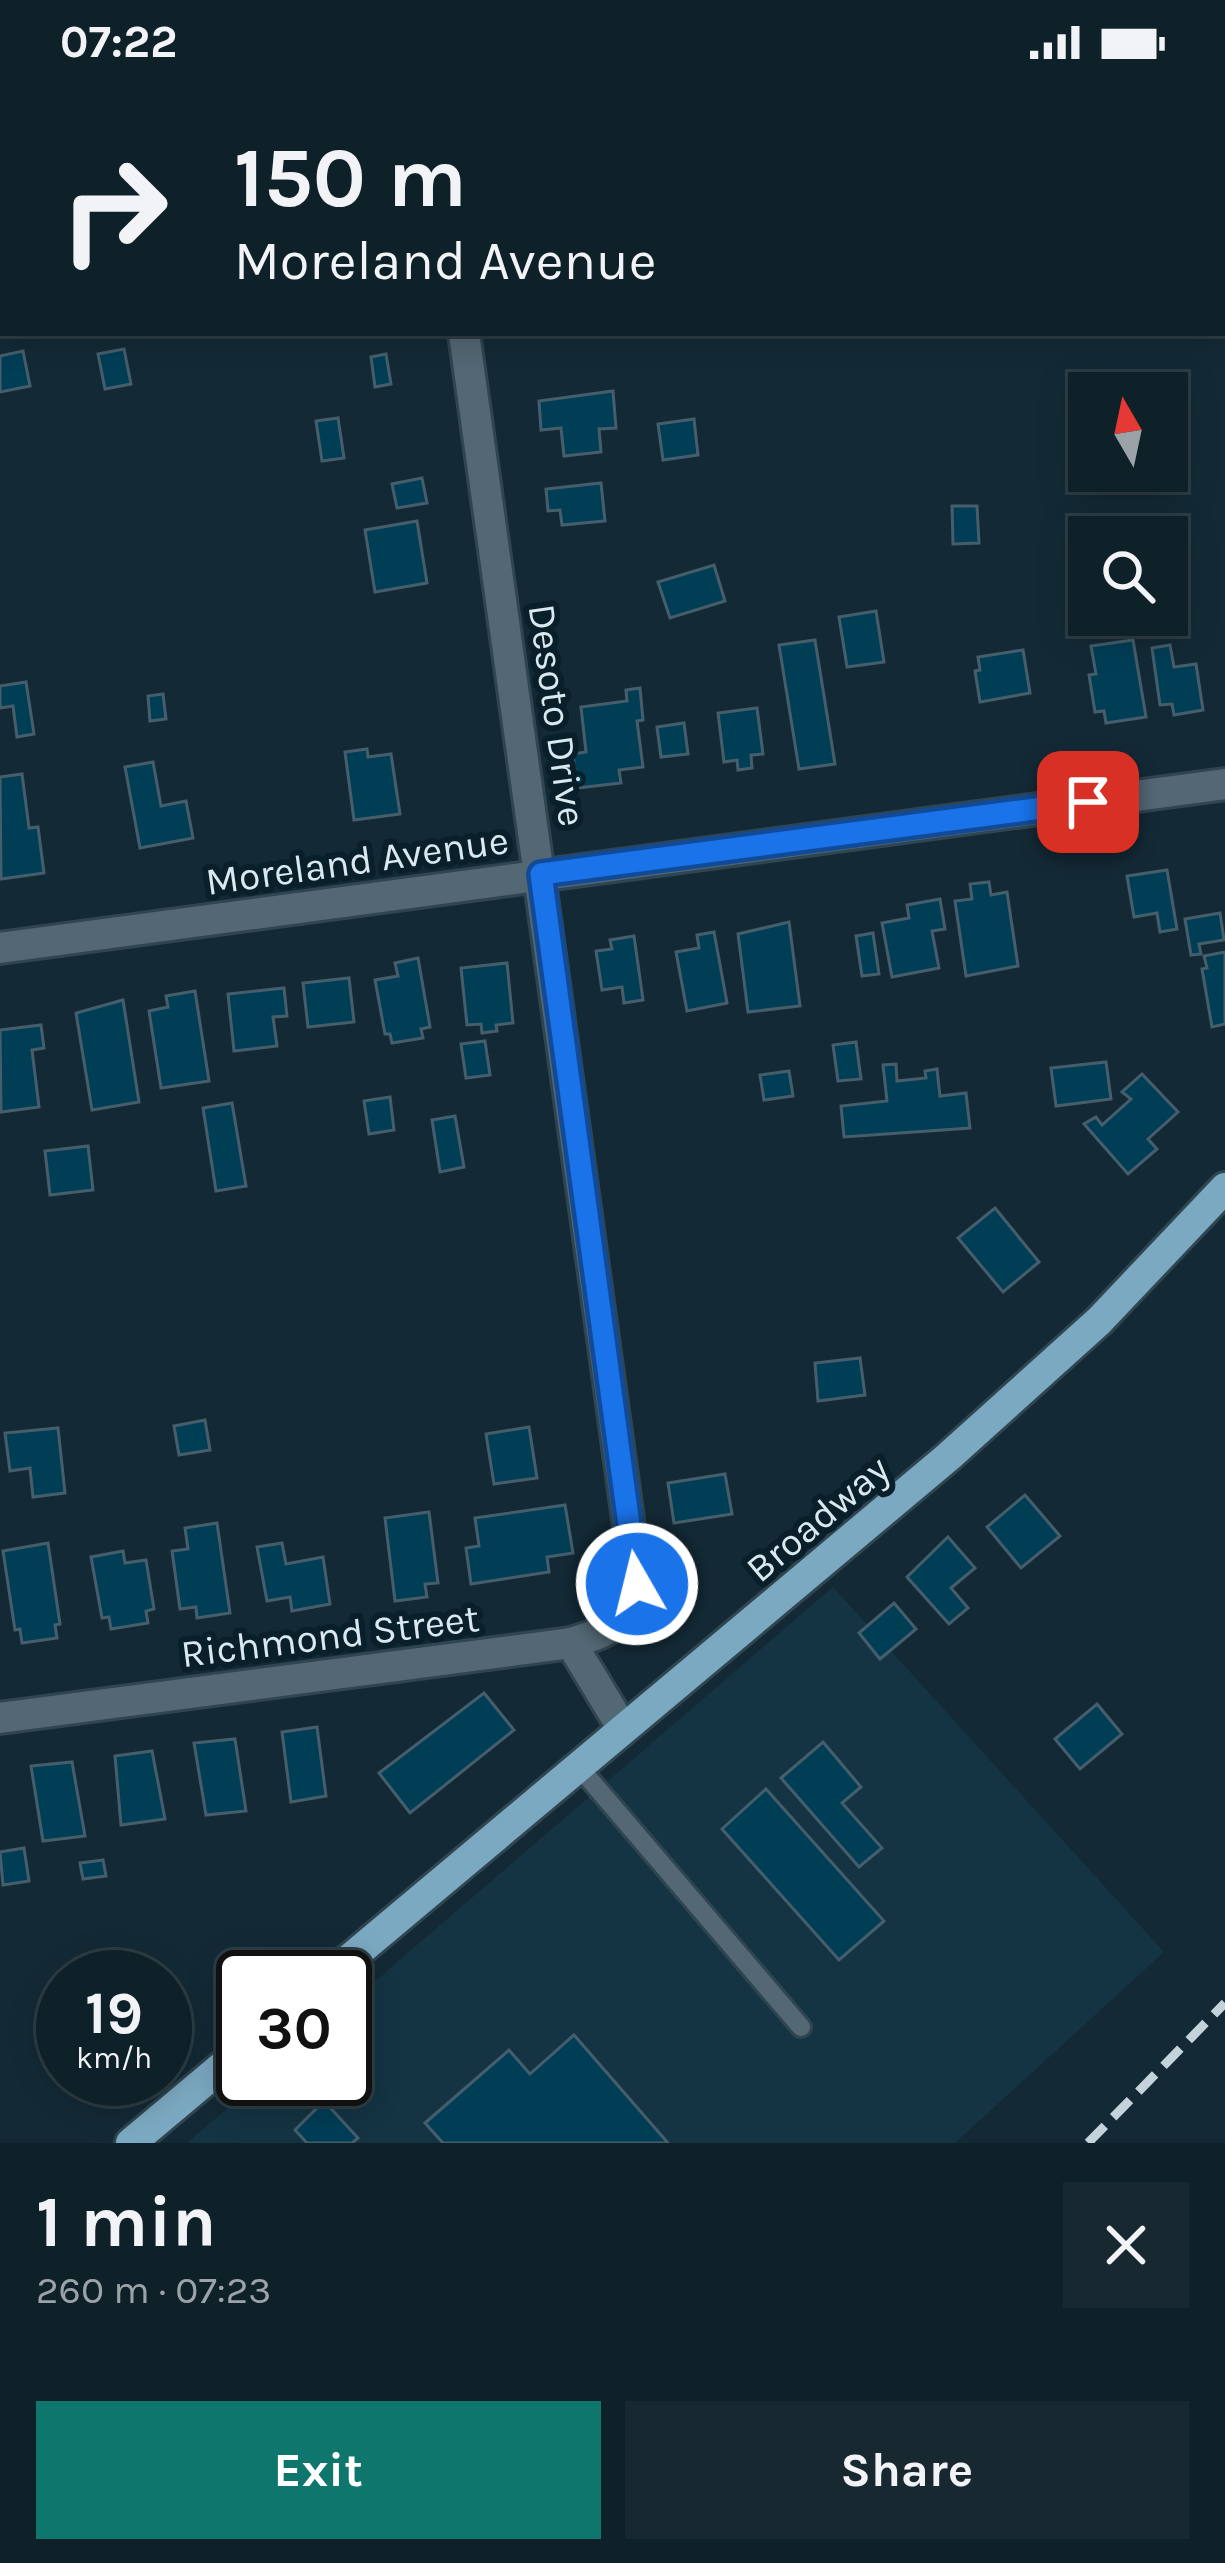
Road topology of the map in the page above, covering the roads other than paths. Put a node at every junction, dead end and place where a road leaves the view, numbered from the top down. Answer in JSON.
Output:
{"nodes":[{"id":1,"x":464,"y":336,"type":"edge"},
{"id":2,"x":1225,"y":784,"type":"edge"},
{"id":3,"x":541,"y":874,"type":"junction"},
{"id":4,"x":0,"y":947,"type":"edge"},
{"id":5,"x":1225,"y":1188,"type":"edge"},
{"id":6,"x":571,"y":1643,"type":"junction"},
{"id":7,"x":0,"y":1718,"type":"edge"},
{"id":8,"x":623,"y":1729,"type":"junction"},
{"id":9,"x":579,"y":1767,"type":"junction"},
{"id":10,"x":360,"y":1950,"type":"edge"},
{"id":11,"x":801,"y":2027,"type":"dead end"},
{"id":12,"x":216,"y":2071,"type":"edge"},
{"id":13,"x":130,"y":2143,"type":"edge"}],
"edges":[{"from":1,"to":3,"type":"street","name":"Desoto Drive"},
{"from":2,"to":3,"type":"street","name":"Moreland Avenue"},
{"from":3,"to":4,"type":"street","name":"Moreland Avenue"},
{"from":3,"to":6,"type":"street","name":"Desoto Drive"},
{"from":5,"to":8,"type":"main road","name":"Broadway"},
{"from":6,"to":7,"type":"street","name":"Richmond Street"},
{"from":6,"to":8,"type":"street"},
{"from":8,"to":9,"type":"main road","name":"Broadway"},
{"from":9,"to":10,"type":"main road","name":"Broadway"},
{"from":9,"to":11,"type":"lane"},
{"from":12,"to":13,"type":"main road"}]}
